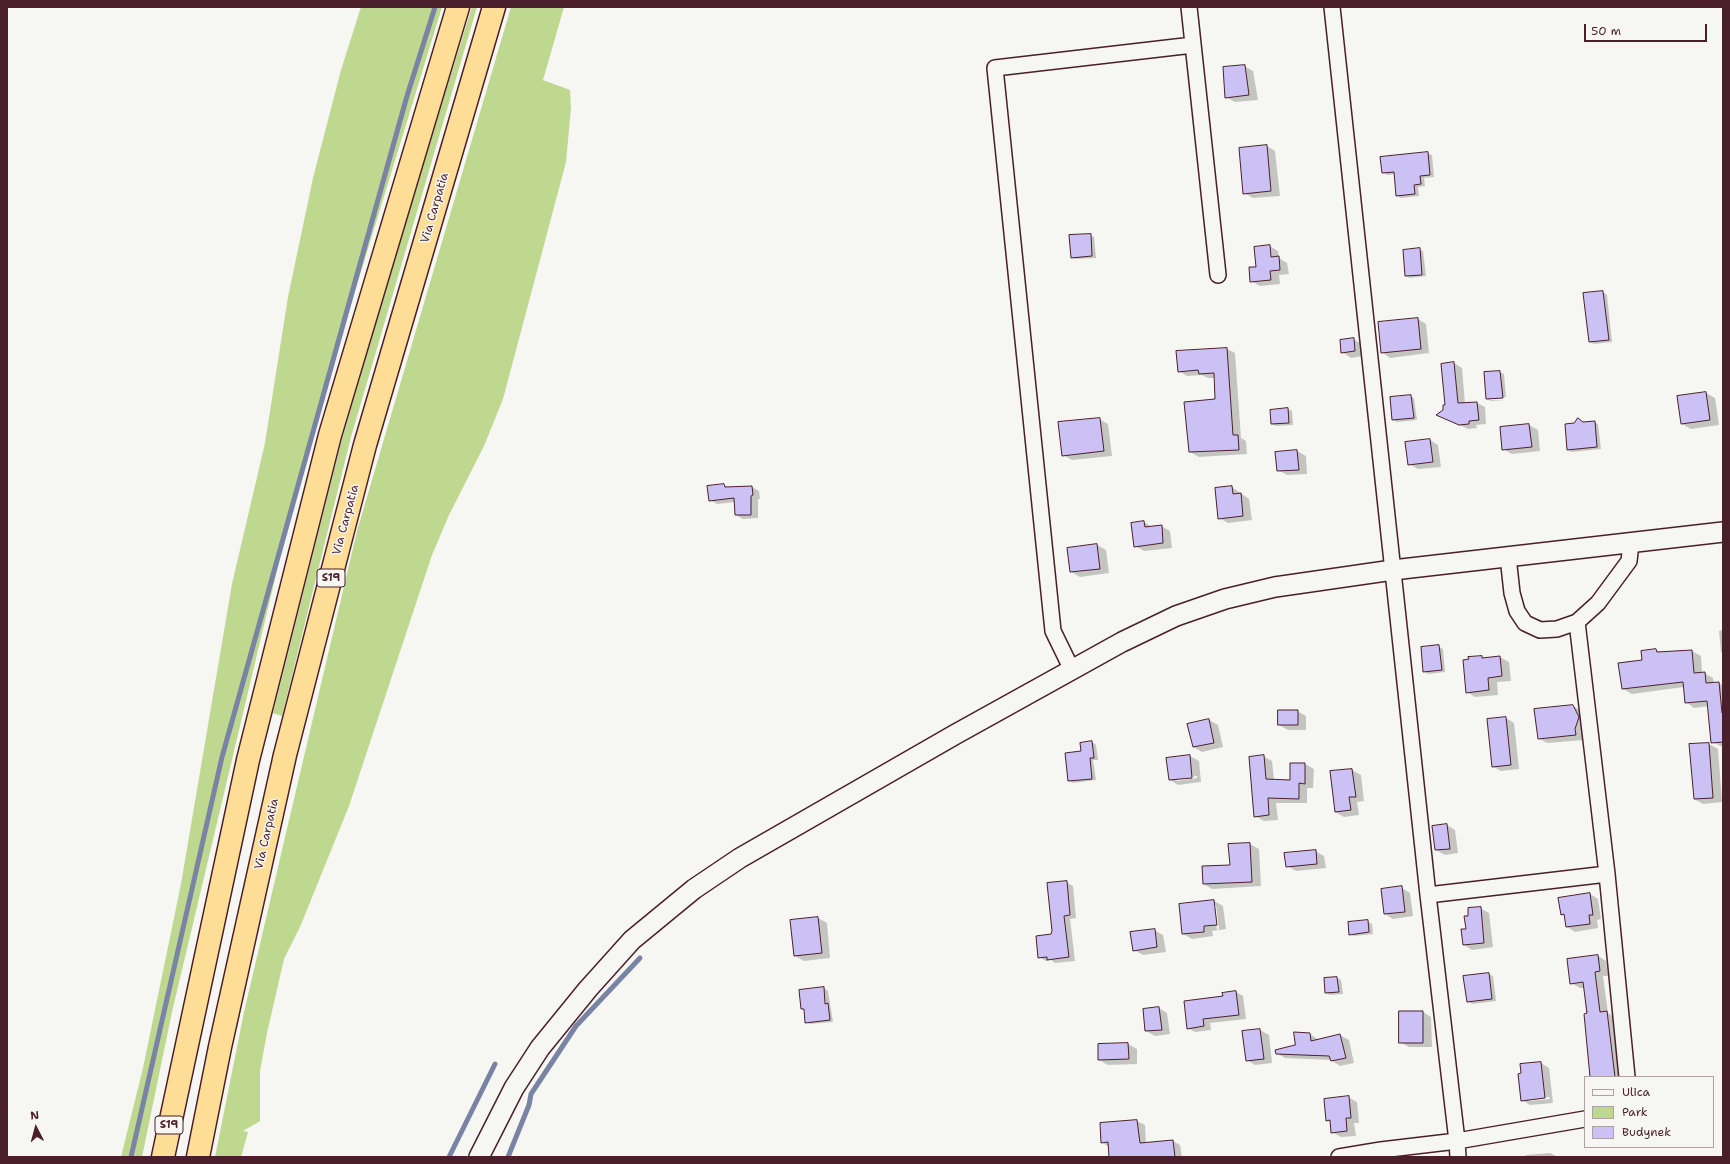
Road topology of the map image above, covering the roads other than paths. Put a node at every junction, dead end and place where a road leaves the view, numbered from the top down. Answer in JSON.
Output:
{"nodes":[{"id":1,"x":458,"y":7,"type":"edge"},
{"id":2,"x":494,"y":7,"type":"edge"},
{"id":3,"x":1189,"y":7,"type":"edge"},
{"id":4,"x":1332,"y":7,"type":"edge"},
{"id":5,"x":1193,"y":45,"type":"junction"},
{"id":6,"x":1218,"y":275,"type":"dead end"},
{"id":7,"x":1723,"y":532,"type":"edge"},
{"id":8,"x":1631,"y":543,"type":"junction"},
{"id":9,"x":1508,"y":557,"type":"junction"},
{"id":10,"x":1393,"y":570,"type":"junction"},
{"id":11,"x":1577,"y":622,"type":"junction"},
{"id":12,"x":1072,"y":670,"type":"junction"},
{"id":13,"x":1607,"y":874,"type":"junction"},
{"id":14,"x":1428,"y":895,"type":"junction"},
{"id":15,"x":1627,"y":1076,"type":"edge"},
{"id":16,"x":1584,"y":1119,"type":"edge"},
{"id":17,"x":1457,"y":1141,"type":"junction"},
{"id":18,"x":163,"y":1157,"type":"edge"},
{"id":19,"x":198,"y":1157,"type":"edge"},
{"id":20,"x":479,"y":1157,"type":"edge"},
{"id":21,"x":1339,"y":1157,"type":"edge"},
{"id":22,"x":1458,"y":1157,"type":"edge"}],
"edges":[{"from":1,"to":18,"type":"highway","number":"S19"},
{"from":2,"to":19,"type":"highway","name":"Via Carpatia","number":"S19"},
{"from":3,"to":5,"type":"street"},
{"from":4,"to":10,"type":"street"},
{"from":5,"to":6,"type":"street"},
{"from":5,"to":12,"type":"street"},
{"from":7,"to":8,"type":"street"},
{"from":8,"to":9,"type":"street"},
{"from":8,"to":11,"type":"street"},
{"from":9,"to":10,"type":"street"},
{"from":9,"to":11,"type":"street"},
{"from":10,"to":12,"type":"street"},
{"from":10,"to":14,"type":"street"},
{"from":11,"to":13,"type":"street"},
{"from":12,"to":20,"type":"street"},
{"from":13,"to":14,"type":"street"},
{"from":13,"to":15,"type":"street"},
{"from":14,"to":17,"type":"street"},
{"from":16,"to":17,"type":"street"},
{"from":17,"to":21,"type":"street"},
{"from":17,"to":22,"type":"street"}]}
